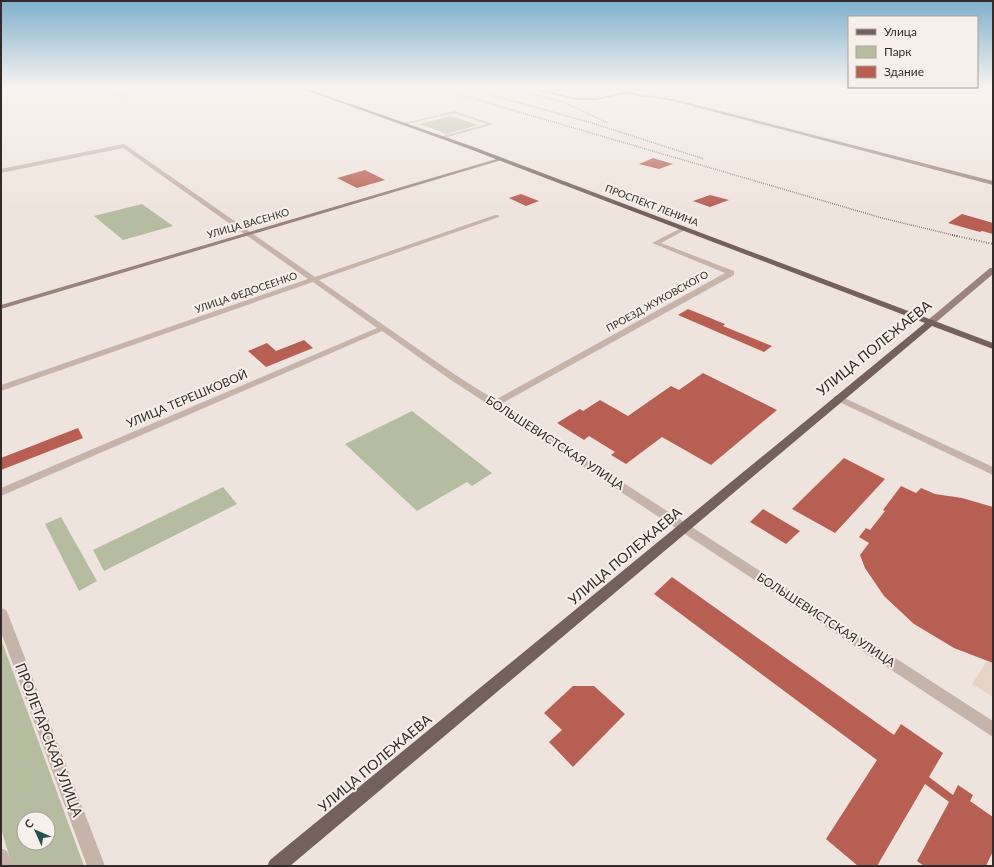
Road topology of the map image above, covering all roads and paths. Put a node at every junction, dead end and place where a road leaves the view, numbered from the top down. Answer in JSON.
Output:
{"nodes":[{"id":1,"x":414,"y":128,"type":"edge"},
{"id":2,"x":476,"y":128,"type":"edge"},
{"id":3,"x":780,"y":128,"type":"edge"},
{"id":4,"x":441,"y":138,"type":"junction"},
{"id":5,"x":502,"y":159,"type":"junction"},
{"id":6,"x":1,"y":171,"type":"edge"},
{"id":7,"x":993,"y":183,"type":"edge"},
{"id":8,"x":497,"y":216,"type":"dead end"},
{"id":9,"x":683,"y":229,"type":"junction"},
{"id":10,"x":248,"y":233,"type":"junction"},
{"id":11,"x":993,"y":270,"type":"edge"},
{"id":12,"x":314,"y":279,"type":"junction"},
{"id":13,"x":1,"y":307,"type":"edge"},
{"id":14,"x":931,"y":322,"type":"junction"},
{"id":15,"x":383,"y":328,"type":"junction"},
{"id":16,"x":993,"y":346,"type":"edge"},
{"id":17,"x":1,"y":388,"type":"edge"},
{"id":18,"x":838,"y":398,"type":"junction"},
{"id":19,"x":495,"y":404,"type":"junction"},
{"id":20,"x":993,"y":471,"type":"edge"},
{"id":21,"x":1,"y":492,"type":"edge"},
{"id":22,"x":684,"y":528,"type":"junction"},
{"id":23,"x":1,"y":614,"type":"edge"},
{"id":24,"x":993,"y":730,"type":"edge"},
{"id":25,"x":1,"y":857,"type":"edge"},
{"id":26,"x":4,"y":866,"type":"edge"},
{"id":27,"x":96,"y":866,"type":"edge"},
{"id":28,"x":276,"y":866,"type":"edge"}],
"edges":[{"from":1,"to":4,"type":"main road","name":"ПРОСПЕКТ ЛЕНИНА"},
{"from":2,"to":4,"type":"street"},
{"from":3,"to":7,"type":"street"},
{"from":4,"to":5,"type":"main road","name":"ПРОСПЕКТ ЛЕНИНА"},
{"from":5,"to":9,"type":"main road","name":"ПРОСПЕКТ ЛЕНИНА"},
{"from":5,"to":10,"type":"street","name":"УЛИЦА ВАСЕНКО"},
{"from":6,"to":10,"type":"street","name":"БОЛЬШЕВИСТСКАЯ УЛИЦА"},
{"from":8,"to":12,"type":"street","name":"УЛИЦА ФЕДОСЕЕНКО"},
{"from":9,"to":14,"type":"main road","name":"ПРОСПЕКТ ЛЕНИНА"},
{"from":9,"to":19,"type":"street","name":"ПРОЕЗД ЖУКОВСКОГО"},
{"from":10,"to":12,"type":"street","name":"БОЛЬШЕВИСТСКАЯ УЛИЦА"},
{"from":10,"to":13,"type":"street","name":"УЛИЦА ВАСЕНКО"},
{"from":11,"to":14,"type":"street","name":"УЛИЦА ПОЛЕЖАЕВА"},
{"from":12,"to":15,"type":"street","name":"БОЛЬШЕВИСТСКАЯ УЛИЦА"},
{"from":12,"to":17,"type":"street","name":"УЛИЦА ФЕДОСЕЕНКО"},
{"from":14,"to":16,"type":"main road","name":"ПРОСПЕКТ ЛЕНИНА"},
{"from":14,"to":18,"type":"main road","name":"УЛИЦА ПОЛЕЖАЕВА"},
{"from":15,"to":19,"type":"street","name":"БОЛЬШЕВИСТСКАЯ УЛИЦА"},
{"from":15,"to":21,"type":"street","name":"УЛИЦА ТЕРЕШКОВОЙ"},
{"from":18,"to":20,"type":"street"},
{"from":18,"to":22,"type":"main road","name":"УЛИЦА ПОЛЕЖАЕВА"},
{"from":19,"to":22,"type":"street","name":"БОЛЬШЕВИСТСКАЯ УЛИЦА"},
{"from":22,"to":24,"type":"street","name":"БОЛЬШЕВИСТСКАЯ УЛИЦА"},
{"from":22,"to":28,"type":"main road","name":"УЛИЦА ПОЛЕЖАЕВА"},
{"from":23,"to":27,"type":"street","name":"ПРОЛЕТАРСКАЯ УЛИЦА"},
{"from":25,"to":26,"type":"street"}]}
